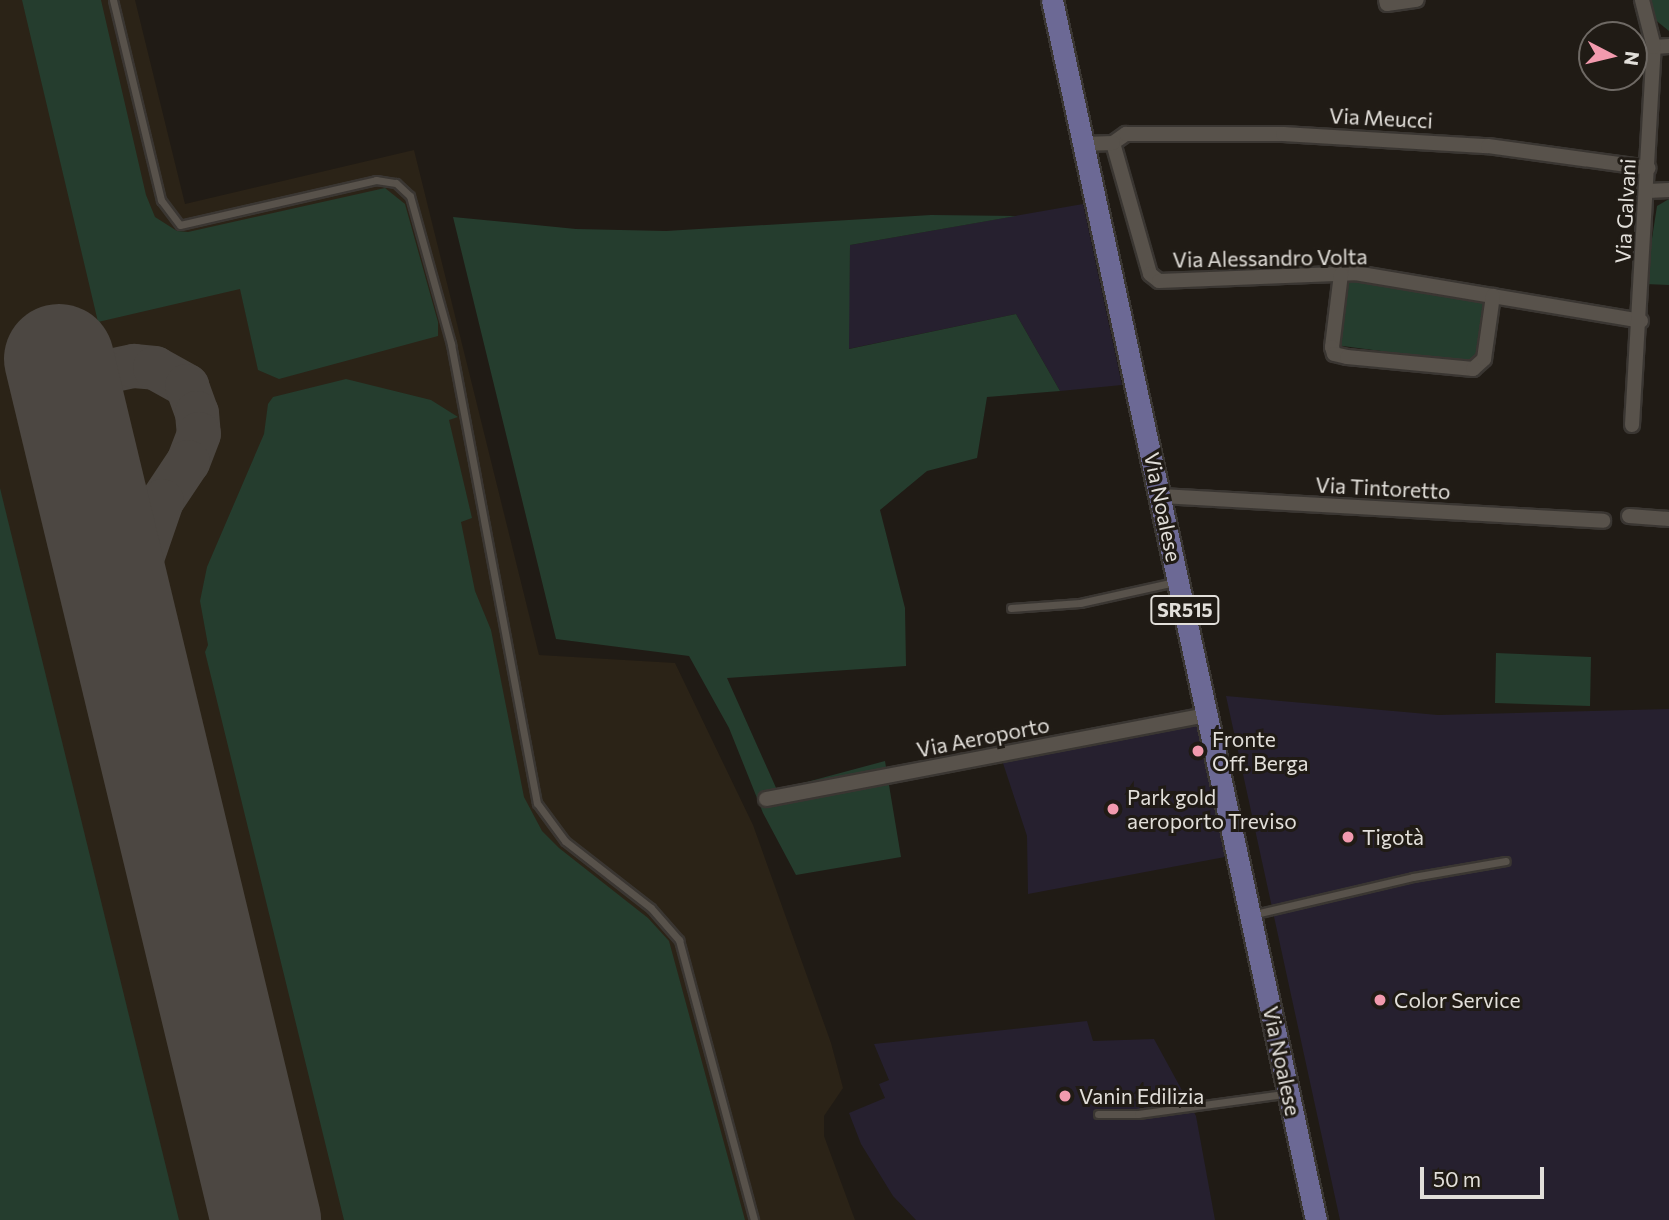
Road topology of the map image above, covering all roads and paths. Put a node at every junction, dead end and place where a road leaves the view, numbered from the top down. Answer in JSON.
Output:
{"nodes":[{"id":1,"x":113,"y":0,"type":"edge"},
{"id":2,"x":1052,"y":0,"type":"edge"},
{"id":3,"x":1386,"y":0,"type":"edge"},
{"id":4,"x":1417,"y":0,"type":"edge"},
{"id":5,"x":1642,"y":0,"type":"edge"},
{"id":6,"x":1662,"y":46,"type":"edge"},
{"id":7,"x":1113,"y":142,"type":"junction"},
{"id":8,"x":1083,"y":144,"type":"junction"},
{"id":9,"x":1648,"y":167,"type":"junction"},
{"id":10,"x":1669,"y":190,"type":"edge"},
{"id":11,"x":1648,"y":191,"type":"junction"},
{"id":12,"x":1341,"y":274,"type":"junction"},
{"id":13,"x":1493,"y":296,"type":"junction"},
{"id":14,"x":1641,"y":321,"type":"junction"},
{"id":15,"x":1632,"y":425,"type":"dead end"},
{"id":16,"x":1161,"y":496,"type":"junction"},
{"id":17,"x":1629,"y":516,"type":"dead end"},
{"id":18,"x":1669,"y":519,"type":"edge"},
{"id":19,"x":1603,"y":521,"type":"dead end"},
{"id":20,"x":1180,"y":581,"type":"junction"},
{"id":21,"x":1011,"y":608,"type":"dead end"},
{"id":22,"x":1208,"y":715,"type":"junction"},
{"id":23,"x":766,"y":799,"type":"dead end"},
{"id":24,"x":1506,"y":860,"type":"dead end"},
{"id":25,"x":1251,"y":915,"type":"junction"},
{"id":26,"x":1289,"y":1093,"type":"junction"},
{"id":27,"x":1098,"y":1114,"type":"dead end"},
{"id":28,"x":754,"y":1220,"type":"edge"},
{"id":29,"x":1316,"y":1220,"type":"edge"}],
"edges":[{"from":1,"to":28,"type":"lane"},
{"from":2,"to":8,"type":"main road","name":"Via Noalese","number":"SR515"},
{"from":3,"to":4,"type":"street"},
{"from":5,"to":6,"type":"street","name":"Via Galvani"},
{"from":6,"to":9,"type":"street","name":"Via Galvani"},
{"from":7,"to":8,"type":"street"},
{"from":7,"to":9,"type":"street","name":"Via Meucci"},
{"from":7,"to":12,"type":"street","name":"Via Alessandro Volta"},
{"from":8,"to":16,"type":"main road","name":"Via Noalese","number":"SR515"},
{"from":9,"to":11,"type":"street","name":"Via Galvani"},
{"from":10,"to":11,"type":"street"},
{"from":11,"to":14,"type":"street","name":"Via Galvani"},
{"from":12,"to":13,"type":"street","name":"Via Alessandro Volta"},
{"from":12,"to":13,"type":"street"},
{"from":13,"to":14,"type":"street","name":"Via Alessandro Volta"},
{"from":14,"to":15,"type":"street","name":"Via Galvani"},
{"from":16,"to":19,"type":"street","name":"Via Tintoretto"},
{"from":16,"to":20,"type":"main road","name":"Via Noalese","number":"SR515"},
{"from":17,"to":18,"type":"street"},
{"from":20,"to":21,"type":"lane"},
{"from":20,"to":22,"type":"main road","name":"Via Noalese","number":"SR515"},
{"from":22,"to":23,"type":"street","name":"Via Aeroporto"},
{"from":22,"to":25,"type":"main road","name":"Via Noalese","number":"SR515"},
{"from":24,"to":25,"type":"lane"},
{"from":25,"to":26,"type":"main road","name":"Via Noalese","number":"SR515"},
{"from":26,"to":27,"type":"lane"},
{"from":26,"to":29,"type":"main road","name":"Via Noalese","number":"SR515"}]}
